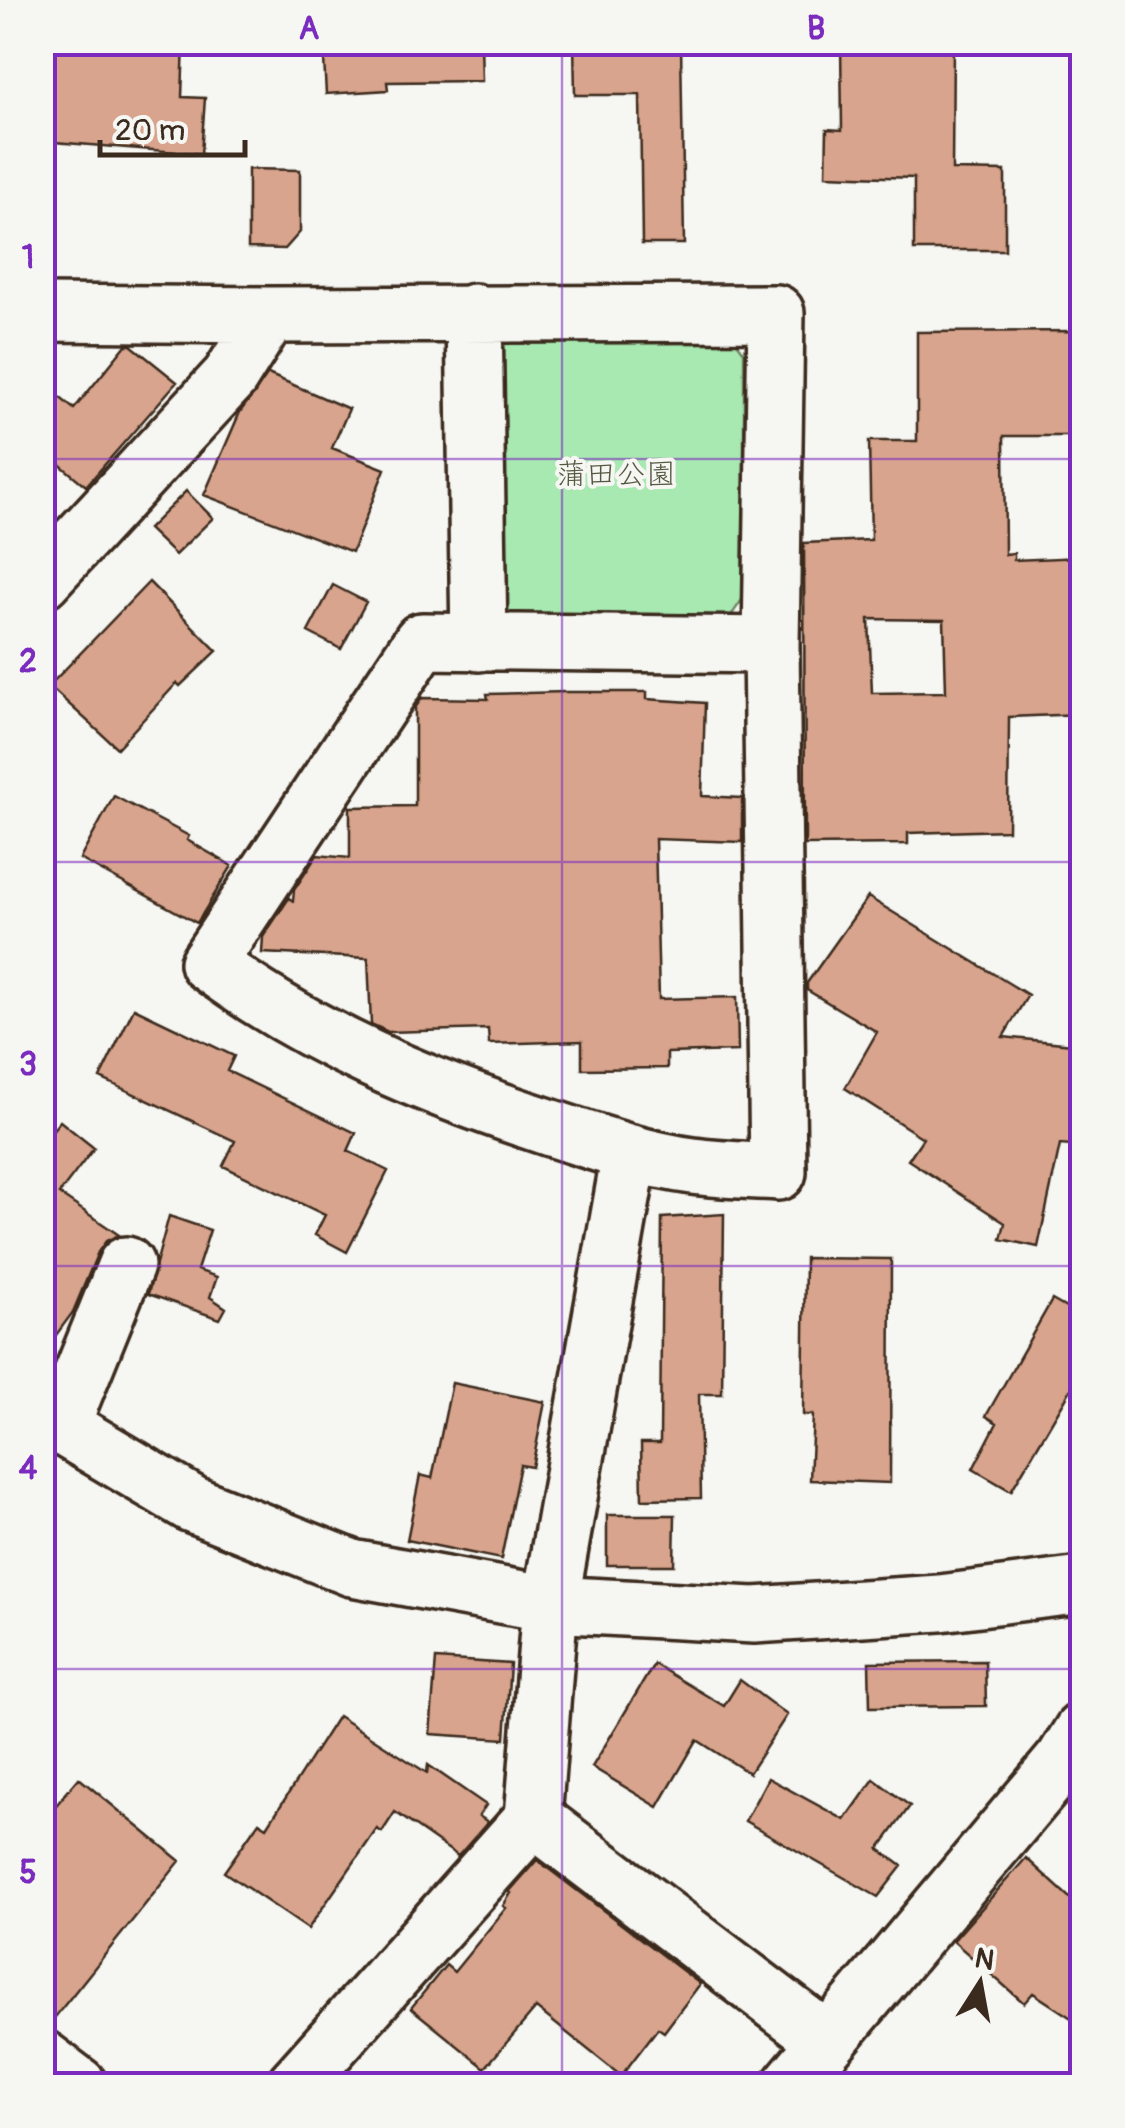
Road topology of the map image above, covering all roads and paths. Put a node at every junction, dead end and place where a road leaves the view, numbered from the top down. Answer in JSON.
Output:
{"nodes":[{"id":1,"x":42,"y":312,"type":"edge"},
{"id":2,"x":474,"y":312,"type":"junction"},
{"id":3,"x":269,"y":315,"type":"junction"},
{"id":4,"x":42,"y":580,"type":"edge"},
{"id":5,"x":479,"y":643,"type":"junction"},
{"id":6,"x":771,"y":644,"type":"junction"},
{"id":7,"x":630,"y":1154,"type":"junction"},
{"id":8,"x":126,"y":1266,"type":"dead end"},
{"id":9,"x":52,"y":1419,"type":"edge"},
{"id":10,"x":1082,"y":1585,"type":"edge"},
{"id":11,"x":550,"y":1604,"type":"junction"},
{"id":12,"x":1082,"y":1731,"type":"edge"},
{"id":13,"x":532,"y":1818,"type":"junction"},
{"id":14,"x":826,"y":2040,"type":"junction"},
{"id":15,"x":42,"y":2058,"type":"edge"},
{"id":16,"x":79,"y":2086,"type":"edge"},
{"id":17,"x":294,"y":2086,"type":"edge"},
{"id":18,"x":790,"y":2086,"type":"edge"}],
"edges":[{"from":1,"to":3,"type":"street"},
{"from":2,"to":3,"type":"street"},
{"from":2,"to":5,"type":"street"},
{"from":2,"to":6,"type":"street"},
{"from":3,"to":4,"type":"street"},
{"from":5,"to":6,"type":"street"},
{"from":5,"to":7,"type":"street"},
{"from":6,"to":7,"type":"street"},
{"from":7,"to":11,"type":"street"},
{"from":8,"to":9,"type":"street"},
{"from":9,"to":11,"type":"street"},
{"from":10,"to":11,"type":"street"},
{"from":11,"to":13,"type":"street"},
{"from":12,"to":14,"type":"street"},
{"from":13,"to":14,"type":"street"},
{"from":13,"to":17,"type":"street"},
{"from":14,"to":18,"type":"street"},
{"from":15,"to":16,"type":"street"}]}
